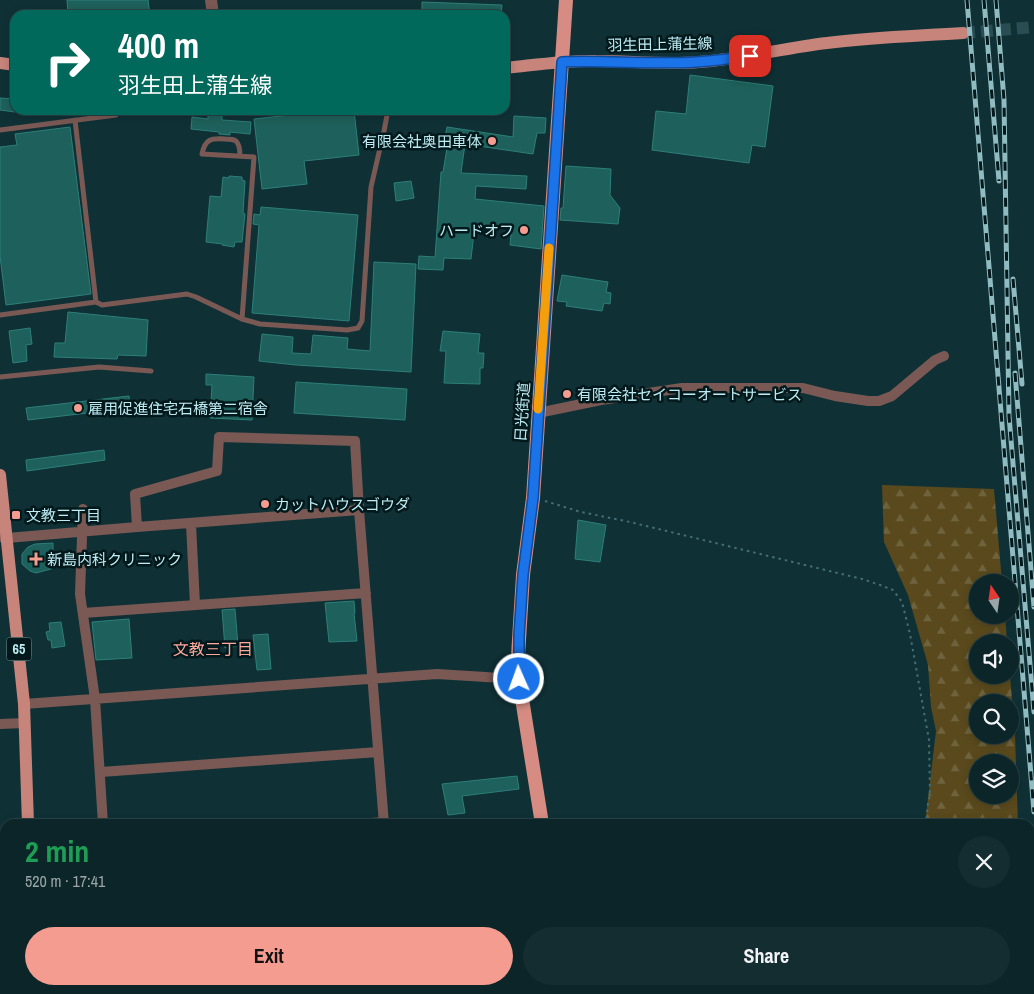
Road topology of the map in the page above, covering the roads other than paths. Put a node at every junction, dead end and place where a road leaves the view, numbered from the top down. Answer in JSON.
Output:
{"nodes":[{"id":1,"x":566,"y":0,"type":"edge"},
{"id":2,"x":963,"y":33,"type":"tunnel mouth"},
{"id":3,"x":562,"y":62,"type":"junction"},
{"id":4,"x":510,"y":67,"type":"edge"},
{"id":5,"x":116,"y":115,"type":"edge"},
{"id":6,"x":387,"y":115,"type":"edge"},
{"id":7,"x":75,"y":120,"type":"junction"},
{"id":8,"x":0,"y":130,"type":"edge"},
{"id":9,"x":240,"y":156,"type":"junction"},
{"id":10,"x":96,"y":302,"type":"junction"},
{"id":11,"x":0,"y":315,"type":"edge"},
{"id":12,"x":242,"y":319,"type":"junction"},
{"id":13,"x":944,"y":356,"type":"dead end"},
{"id":14,"x":152,"y":371,"type":"dead end"},
{"id":15,"x":0,"y":377,"type":"edge"},
{"id":16,"x":538,"y":413,"type":"junction"},
{"id":17,"x":0,"y":475,"type":"edge"},
{"id":18,"x":84,"y":509,"type":"dead end"},
{"id":19,"x":359,"y":510,"type":"junction"},
{"id":20,"x":191,"y":524,"type":"junction"},
{"id":21,"x":137,"y":527,"type":"junction"},
{"id":22,"x":83,"y":531,"type":"junction"},
{"id":23,"x":4,"y":538,"type":"edge"},
{"id":24,"x":366,"y":593,"type":"junction"},
{"id":25,"x":195,"y":605,"type":"junction"},
{"id":26,"x":83,"y":613,"type":"junction"},
{"id":27,"x":372,"y":678,"type":"junction"},
{"id":28,"x":519,"y":679,"type":"junction"},
{"id":29,"x":95,"y":699,"type":"junction"},
{"id":30,"x":24,"y":704,"type":"junction"},
{"id":31,"x":25,"y":723,"type":"junction"},
{"id":32,"x":0,"y":724,"type":"edge"},
{"id":33,"x":378,"y":752,"type":"junction"},
{"id":34,"x":101,"y":772,"type":"junction"},
{"id":35,"x":28,"y":819,"type":"edge"},
{"id":36,"x":103,"y":819,"type":"edge"},
{"id":37,"x":384,"y":819,"type":"edge"},
{"id":38,"x":541,"y":819,"type":"edge"}],
"edges":[{"from":1,"to":3,"type":"highway","name":"日光街道"},
{"from":2,"to":3,"type":"main road","name":"羽生田上蒲生線"},
{"from":3,"to":4,"type":"main road","name":"羽生田上蒲生線"},
{"from":3,"to":16,"type":"highway","name":"日光街道"},
{"from":5,"to":7,"type":"lane"},
{"from":6,"to":12,"type":"lane"},
{"from":7,"to":8,"type":"lane"},
{"from":7,"to":10,"type":"lane"},
{"from":9,"to":9,"type":"lane"},
{"from":9,"to":12,"type":"lane"},
{"from":10,"to":11,"type":"lane"},
{"from":10,"to":12,"type":"lane"},
{"from":13,"to":16,"type":"street"},
{"from":14,"to":15,"type":"lane"},
{"from":16,"to":28,"type":"highway","name":"日光街道"},
{"from":17,"to":23,"type":"main road","number":"65"},
{"from":18,"to":22,"type":"street"},
{"from":19,"to":20,"type":"street"},
{"from":19,"to":21,"type":"street"},
{"from":19,"to":24,"type":"street"},
{"from":20,"to":21,"type":"street"},
{"from":20,"to":25,"type":"street"},
{"from":21,"to":22,"type":"street"},
{"from":22,"to":23,"type":"street"},
{"from":22,"to":26,"type":"street"},
{"from":23,"to":30,"type":"main road","number":"65"},
{"from":24,"to":25,"type":"street"},
{"from":24,"to":27,"type":"street"},
{"from":25,"to":26,"type":"street"},
{"from":26,"to":29,"type":"street"},
{"from":27,"to":28,"type":"street"},
{"from":27,"to":29,"type":"street"},
{"from":27,"to":33,"type":"street"},
{"from":28,"to":38,"type":"highway","name":"日光街道"},
{"from":29,"to":30,"type":"street"},
{"from":29,"to":34,"type":"street"},
{"from":30,"to":31,"type":"main road","number":"65"},
{"from":31,"to":32,"type":"street"},
{"from":31,"to":35,"type":"main road","number":"65"},
{"from":33,"to":34,"type":"street"},
{"from":33,"to":37,"type":"street"},
{"from":34,"to":36,"type":"street"}]}
